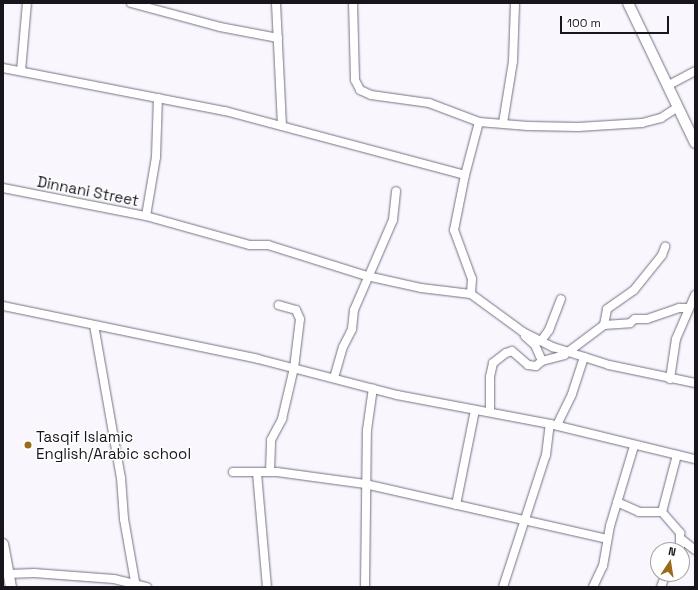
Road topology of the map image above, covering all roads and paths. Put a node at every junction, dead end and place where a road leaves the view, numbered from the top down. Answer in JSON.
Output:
{"nodes":[{"id":1,"x":27,"y":3,"type":"edge"},
{"id":2,"x":131,"y":3,"type":"edge"},
{"id":3,"x":276,"y":3,"type":"edge"},
{"id":4,"x":353,"y":3,"type":"edge"},
{"id":5,"x":515,"y":3,"type":"edge"},
{"id":6,"x":628,"y":3,"type":"edge"},
{"id":7,"x":278,"y":38,"type":"junction"},
{"id":8,"x":3,"y":68,"type":"edge"},
{"id":9,"x":21,"y":71,"type":"junction"},
{"id":10,"x":695,"y":71,"type":"edge"},
{"id":11,"x":668,"y":86,"type":"junction"},
{"id":12,"x":158,"y":98,"type":"junction"},
{"id":13,"x":678,"y":107,"type":"junction"},
{"id":14,"x":479,"y":122,"type":"junction"},
{"id":15,"x":503,"y":124,"type":"junction"},
{"id":16,"x":282,"y":126,"type":"junction"},
{"id":17,"x":695,"y":143,"type":"edge"},
{"id":18,"x":465,"y":175,"type":"junction"},
{"id":19,"x":3,"y":188,"type":"edge"},
{"id":20,"x":396,"y":191,"type":"dead end"},
{"id":21,"x":146,"y":216,"type":"junction"},
{"id":22,"x":665,"y":247,"type":"dead end"},
{"id":23,"x":367,"y":276,"type":"junction"},
{"id":24,"x":471,"y":294,"type":"junction"},
{"id":25,"x":695,"y":295,"type":"edge"},
{"id":26,"x":561,"y":299,"type":"dead end"},
{"id":27,"x":279,"y":305,"type":"dead end"},
{"id":28,"x":3,"y":306,"type":"edge"},
{"id":29,"x":689,"y":308,"type":"junction"},
{"id":30,"x":94,"y":325,"type":"junction"},
{"id":31,"x":604,"y":325,"type":"junction"},
{"id":32,"x":523,"y":332,"type":"junction"},
{"id":33,"x":541,"y":341,"type":"junction"},
{"id":34,"x":568,"y":352,"type":"junction"},
{"id":35,"x":584,"y":357,"type":"junction"},
{"id":36,"x":542,"y":361,"type":"junction"},
{"id":37,"x":294,"y":368,"type":"junction"},
{"id":38,"x":334,"y":378,"type":"junction"},
{"id":39,"x":670,"y":379,"type":"junction"},
{"id":40,"x":695,"y":383,"type":"edge"},
{"id":41,"x":373,"y":388,"type":"junction"},
{"id":42,"x":475,"y":410,"type":"junction"},
{"id":43,"x":490,"y":412,"type":"junction"},
{"id":44,"x":553,"y":424,"type":"junction"},
{"id":45,"x":634,"y":446,"type":"junction"},
{"id":46,"x":677,"y":455,"type":"junction"},
{"id":47,"x":695,"y":459,"type":"edge"},
{"id":48,"x":233,"y":472,"type":"dead end"},
{"id":49,"x":270,"y":472,"type":"junction"},
{"id":50,"x":257,"y":473,"type":"junction"},
{"id":51,"x":365,"y":484,"type":"junction"},
{"id":52,"x":617,"y":502,"type":"junction"},
{"id":53,"x":456,"y":505,"type":"junction"},
{"id":54,"x":662,"y":512,"type":"junction"},
{"id":55,"x":526,"y":522,"type":"junction"},
{"id":56,"x":607,"y":539,"type":"junction"},
{"id":57,"x":681,"y":539,"type":"junction"},
{"id":58,"x":681,"y":542,"type":"edge"},
{"id":59,"x":3,"y":544,"type":"edge"},
{"id":60,"x":695,"y":550,"type":"edge"},
{"id":61,"x":8,"y":574,"type":"junction"},
{"id":62,"x":135,"y":585,"type":"edge"},
{"id":63,"x":11,"y":587,"type":"edge"},
{"id":64,"x":146,"y":587,"type":"edge"},
{"id":65,"x":267,"y":587,"type":"edge"},
{"id":66,"x":364,"y":587,"type":"edge"},
{"id":67,"x":503,"y":587,"type":"edge"},
{"id":68,"x":593,"y":587,"type":"edge"}],
"edges":[{"from":1,"to":9,"type":"street"},
{"from":2,"to":7,"type":"street"},
{"from":3,"to":7,"type":"street"},
{"from":4,"to":14,"type":"street"},
{"from":5,"to":15,"type":"street"},
{"from":6,"to":11,"type":"street"},
{"from":7,"to":16,"type":"street"},
{"from":8,"to":9,"type":"street"},
{"from":9,"to":12,"type":"street"},
{"from":10,"to":11,"type":"street"},
{"from":11,"to":13,"type":"street"},
{"from":12,"to":16,"type":"street"},
{"from":12,"to":21,"type":"street","name":"Dinnani Street"},
{"from":13,"to":15,"type":"street"},
{"from":13,"to":17,"type":"street"},
{"from":14,"to":15,"type":"street"},
{"from":14,"to":18,"type":"street"},
{"from":16,"to":18,"type":"street"},
{"from":18,"to":24,"type":"street"},
{"from":19,"to":21,"type":"street","name":"Dinnani Street"},
{"from":20,"to":23,"type":"street"},
{"from":21,"to":23,"type":"street"},
{"from":22,"to":31,"type":"street"},
{"from":23,"to":24,"type":"street"},
{"from":23,"to":38,"type":"street"},
{"from":24,"to":32,"type":"street"},
{"from":25,"to":29,"type":"street"},
{"from":26,"to":33,"type":"street"},
{"from":27,"to":37,"type":"street"},
{"from":28,"to":30,"type":"street"},
{"from":29,"to":31,"type":"street"},
{"from":29,"to":39,"type":"street"},
{"from":30,"to":37,"type":"street"},
{"from":30,"to":62,"type":"street"},
{"from":31,"to":34,"type":"street"},
{"from":32,"to":33,"type":"street"},
{"from":32,"to":36,"type":"street"},
{"from":33,"to":34,"type":"street"},
{"from":34,"to":35,"type":"street"},
{"from":34,"to":36,"type":"street"},
{"from":35,"to":39,"type":"street"},
{"from":35,"to":44,"type":"street"},
{"from":36,"to":43,"type":"street"},
{"from":37,"to":38,"type":"street"},
{"from":37,"to":49,"type":"street"},
{"from":38,"to":41,"type":"street"},
{"from":39,"to":40,"type":"street"},
{"from":41,"to":42,"type":"street"},
{"from":41,"to":51,"type":"street"},
{"from":42,"to":43,"type":"street"},
{"from":42,"to":53,"type":"street"},
{"from":43,"to":44,"type":"street"},
{"from":44,"to":45,"type":"street"},
{"from":44,"to":55,"type":"street"},
{"from":45,"to":46,"type":"street"},
{"from":45,"to":52,"type":"street"},
{"from":46,"to":47,"type":"street"},
{"from":46,"to":54,"type":"street"},
{"from":48,"to":50,"type":"street"},
{"from":49,"to":50,"type":"street"},
{"from":49,"to":51,"type":"street"},
{"from":50,"to":65,"type":"street"},
{"from":51,"to":53,"type":"street"},
{"from":51,"to":66,"type":"street"},
{"from":52,"to":54,"type":"street"},
{"from":52,"to":56,"type":"street"},
{"from":53,"to":55,"type":"street"},
{"from":54,"to":57,"type":"street"},
{"from":55,"to":56,"type":"street"},
{"from":55,"to":67,"type":"street"},
{"from":56,"to":68,"type":"street"},
{"from":57,"to":58,"type":"street"},
{"from":57,"to":60,"type":"street"},
{"from":59,"to":61,"type":"street"},
{"from":61,"to":62,"type":"street"},
{"from":61,"to":63,"type":"street"},
{"from":62,"to":64,"type":"street"}]}
